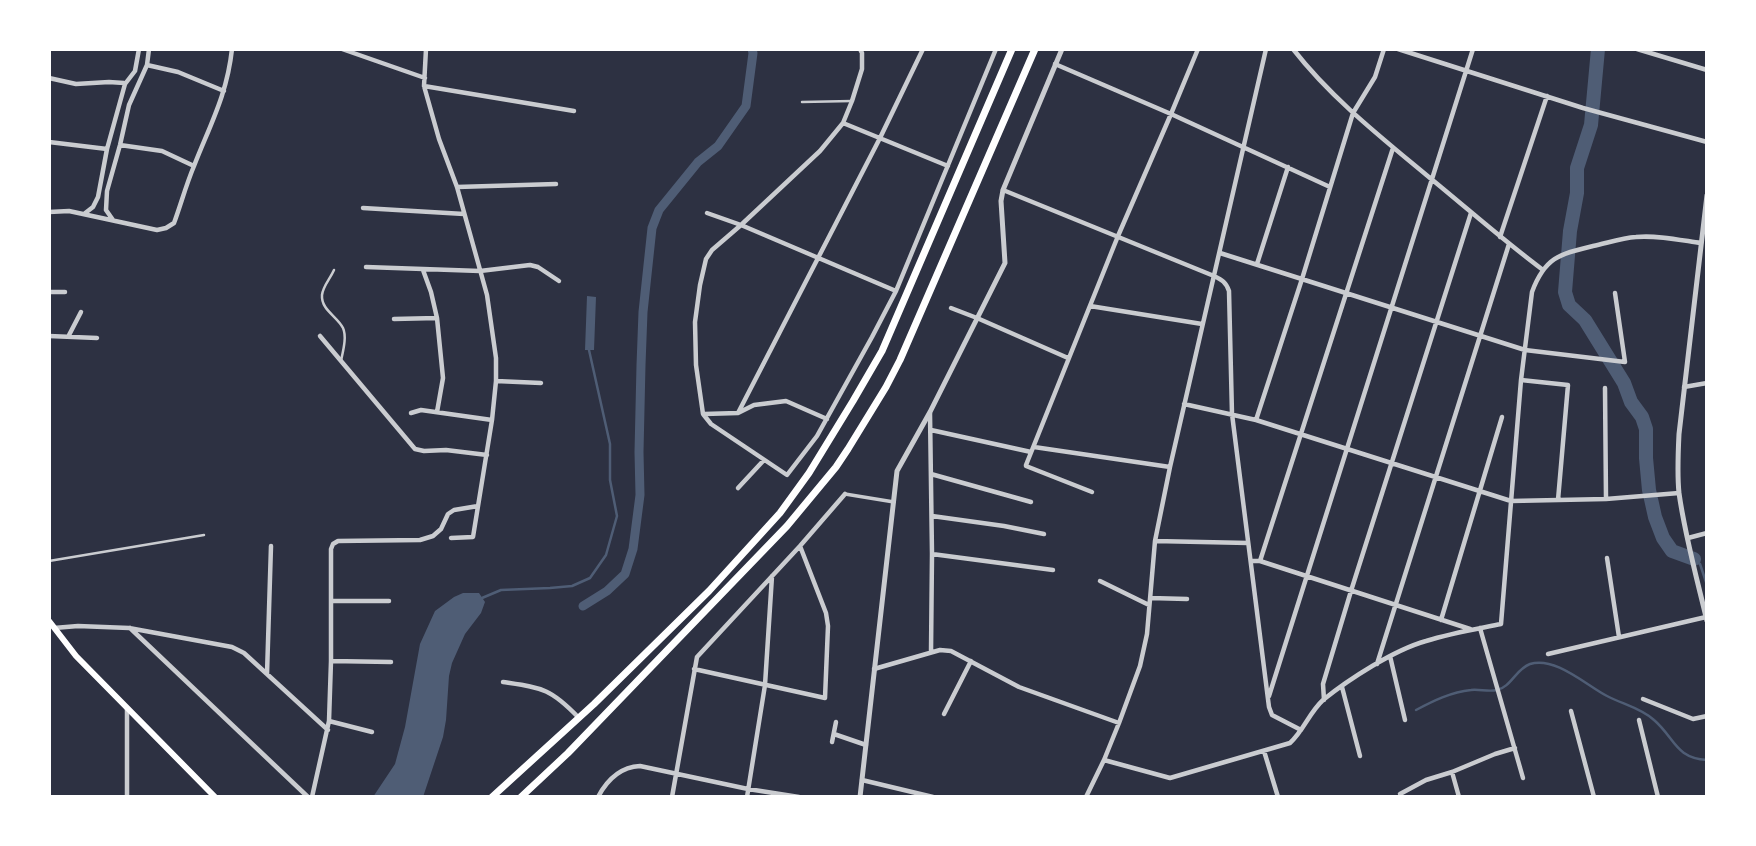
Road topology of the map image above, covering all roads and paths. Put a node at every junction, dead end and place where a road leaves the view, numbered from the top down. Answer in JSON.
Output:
{"nodes":[{"id":1,"x":139,"y":49,"type":"edge"},
{"id":2,"x":149,"y":49,"type":"edge"},
{"id":3,"x":232,"y":49,"type":"edge"},
{"id":4,"x":342,"y":49,"type":"edge"},
{"id":5,"x":426,"y":49,"type":"edge"},
{"id":6,"x":923,"y":49,"type":"edge"},
{"id":7,"x":996,"y":49,"type":"edge"},
{"id":8,"x":1012,"y":49,"type":"edge"},
{"id":9,"x":1035,"y":49,"type":"edge"},
{"id":10,"x":1062,"y":49,"type":"edge"},
{"id":11,"x":1198,"y":49,"type":"edge"},
{"id":12,"x":1266,"y":49,"type":"edge"},
{"id":13,"x":1293,"y":49,"type":"edge"},
{"id":14,"x":1384,"y":49,"type":"edge"},
{"id":15,"x":1398,"y":49,"type":"edge"},
{"id":16,"x":1473,"y":49,"type":"edge"},
{"id":17,"x":1637,"y":49,"type":"edge"},
{"id":18,"x":862,"y":50,"type":"edge"},
{"id":19,"x":1055,"y":64,"type":"junction"},
{"id":20,"x":147,"y":65,"type":"junction"},
{"id":21,"x":1707,"y":70,"type":"edge"},
{"id":22,"x":1466,"y":71,"type":"junction"},
{"id":23,"x":49,"y":78,"type":"edge"},
{"id":24,"x":425,"y":78,"type":"junction"},
{"id":25,"x":125,"y":83,"type":"junction"},
{"id":26,"x":424,"y":86,"type":"junction"},
{"id":27,"x":224,"y":91,"type":"junction"},
{"id":28,"x":1547,"y":96,"type":"junction"},
{"id":29,"x":852,"y":101,"type":"junction"},
{"id":30,"x":802,"y":102,"type":"dead end"},
{"id":31,"x":574,"y":111,"type":"dead end"},
{"id":32,"x":1353,"y":113,"type":"junction"},
{"id":33,"x":1171,"y":114,"type":"junction"},
{"id":34,"x":843,"y":123,"type":"junction"},
{"id":35,"x":880,"y":138,"type":"junction"},
{"id":36,"x":49,"y":142,"type":"edge"},
{"id":37,"x":1707,"y":142,"type":"edge"},
{"id":38,"x":120,"y":145,"type":"junction"},
{"id":39,"x":1243,"y":146,"type":"junction"},
{"id":40,"x":1393,"y":148,"type":"junction"},
{"id":41,"x":107,"y":149,"type":"junction"},
{"id":42,"x":194,"y":166,"type":"junction"},
{"id":43,"x":948,"y":166,"type":"junction"},
{"id":44,"x":1288,"y":167,"type":"junction"},
{"id":45,"x":1432,"y":179,"type":"junction"},
{"id":46,"x":556,"y":184,"type":"dead end"},
{"id":47,"x":457,"y":187,"type":"junction"},
{"id":48,"x":1330,"y":187,"type":"junction"},
{"id":49,"x":1003,"y":190,"type":"junction"},
{"id":50,"x":1707,"y":195,"type":"edge"},
{"id":51,"x":363,"y":208,"type":"dead end"},
{"id":52,"x":49,"y":212,"type":"edge"},
{"id":53,"x":707,"y":213,"type":"dead end"},
{"id":54,"x":1471,"y":213,"type":"junction"},
{"id":55,"x":83,"y":214,"type":"junction"},
{"id":56,"x":464,"y":214,"type":"junction"},
{"id":57,"x":114,"y":220,"type":"junction"},
{"id":58,"x":741,"y":225,"type":"junction"},
{"id":59,"x":1118,"y":236,"type":"junction"},
{"id":60,"x":1500,"y":236,"type":"junction"},
{"id":61,"x":1701,"y":243,"type":"junction"},
{"id":62,"x":1509,"y":244,"type":"junction"},
{"id":63,"x":1220,"y":253,"type":"junction"},
{"id":64,"x":819,"y":258,"type":"junction"},
{"id":65,"x":1257,"y":264,"type":"junction"},
{"id":66,"x":366,"y":267,"type":"dead end"},
{"id":67,"x":334,"y":270,"type":"dead end"},
{"id":68,"x":423,"y":270,"type":"junction"},
{"id":69,"x":1543,"y":270,"type":"junction"},
{"id":70,"x":480,"y":271,"type":"junction"},
{"id":71,"x":1214,"y":276,"type":"junction"},
{"id":72,"x":1302,"y":279,"type":"junction"},
{"id":73,"x":559,"y":281,"type":"dead end"},
{"id":74,"x":896,"y":291,"type":"junction"},
{"id":75,"x":49,"y":292,"type":"edge"},
{"id":76,"x":65,"y":292,"type":"dead end"},
{"id":77,"x":1345,"y":293,"type":"junction"},
{"id":78,"x":1615,"y":293,"type":"dead end"},
{"id":79,"x":1090,"y":306,"type":"junction"},
{"id":80,"x":951,"y":308,"type":"dead end"},
{"id":81,"x":1390,"y":308,"type":"junction"},
{"id":82,"x":80,"y":312,"type":"dead end"},
{"id":83,"x":437,"y":318,"type":"junction"},
{"id":84,"x":977,"y":318,"type":"junction"},
{"id":85,"x":394,"y":319,"type":"dead end"},
{"id":86,"x":1436,"y":323,"type":"junction"},
{"id":87,"x":1202,"y":324,"type":"junction"},
{"id":88,"x":49,"y":336,"type":"edge"},
{"id":89,"x":320,"y":336,"type":"dead end"},
{"id":90,"x":68,"y":337,"type":"junction"},
{"id":91,"x":1480,"y":337,"type":"junction"},
{"id":92,"x":97,"y":338,"type":"dead end"},
{"id":93,"x":1525,"y":350,"type":"junction"},
{"id":94,"x":1068,"y":358,"type":"junction"},
{"id":95,"x":341,"y":363,"type":"junction"},
{"id":96,"x":1521,"y":380,"type":"junction"},
{"id":97,"x":496,"y":382,"type":"junction"},
{"id":98,"x":541,"y":383,"type":"dead end"},
{"id":99,"x":1707,"y":383,"type":"edge"},
{"id":100,"x":1684,"y":387,"type":"junction"},
{"id":101,"x":1605,"y":388,"type":"dead end"},
{"id":102,"x":1184,"y":404,"type":"junction"},
{"id":103,"x":437,"y":412,"type":"junction"},
{"id":104,"x":930,"y":412,"type":"junction"},
{"id":105,"x":411,"y":413,"type":"dead end"},
{"id":106,"x":738,"y":413,"type":"junction"},
{"id":107,"x":703,"y":414,"type":"junction"},
{"id":108,"x":1232,"y":414,"type":"junction"},
{"id":109,"x":1502,"y":417,"type":"dead end"},
{"id":110,"x":827,"y":419,"type":"junction"},
{"id":111,"x":492,"y":420,"type":"junction"},
{"id":112,"x":1256,"y":420,"type":"junction"},
{"id":113,"x":930,"y":430,"type":"junction"},
{"id":114,"x":1302,"y":434,"type":"junction"},
{"id":115,"x":1032,"y":449,"type":"junction"},
{"id":116,"x":1347,"y":449,"type":"junction"},
{"id":117,"x":487,"y":455,"type":"junction"},
{"id":118,"x":764,"y":460,"type":"junction"},
{"id":119,"x":1392,"y":464,"type":"junction"},
{"id":120,"x":1170,"y":467,"type":"junction"},
{"id":121,"x":931,"y":474,"type":"junction"},
{"id":122,"x":1437,"y":478,"type":"junction"},
{"id":123,"x":738,"y":488,"type":"dead end"},
{"id":124,"x":1480,"y":491,"type":"junction"},
{"id":125,"x":1092,"y":492,"type":"dead end"},
{"id":126,"x":1679,"y":493,"type":"junction"},
{"id":127,"x":845,"y":494,"type":"joint"},
{"id":128,"x":1606,"y":499,"type":"junction"},
{"id":129,"x":1558,"y":500,"type":"junction"},
{"id":130,"x":1511,"y":501,"type":"junction"},
{"id":131,"x":894,"y":502,"type":"junction"},
{"id":132,"x":1031,"y":502,"type":"dead end"},
{"id":133,"x":478,"y":506,"type":"junction"},
{"id":134,"x":932,"y":516,"type":"junction"},
{"id":135,"x":1707,"y":533,"type":"edge"},
{"id":136,"x":1044,"y":534,"type":"dead end"},
{"id":137,"x":204,"y":535,"type":"dead end"},
{"id":138,"x":451,"y":538,"type":"dead end"},
{"id":139,"x":1688,"y":538,"type":"junction"},
{"id":140,"x":1155,"y":541,"type":"junction"},
{"id":141,"x":1248,"y":543,"type":"junction"},
{"id":142,"x":800,"y":546,"type":"junction"},
{"id":143,"x":271,"y":547,"type":"dead end"},
{"id":144,"x":932,"y":554,"type":"junction"},
{"id":145,"x":1607,"y":558,"type":"dead end"},
{"id":146,"x":49,"y":561,"type":"edge"},
{"id":147,"x":1251,"y":561,"type":"junction"},
{"id":148,"x":1260,"y":561,"type":"junction"},
{"id":149,"x":1053,"y":570,"type":"dead end"},
{"id":150,"x":772,"y":575,"type":"junction"},
{"id":151,"x":1307,"y":577,"type":"junction"},
{"id":152,"x":1100,"y":581,"type":"dead end"},
{"id":153,"x":1351,"y":591,"type":"junction"},
{"id":154,"x":1150,"y":598,"type":"junction"},
{"id":155,"x":1187,"y":599,"type":"dead end"},
{"id":156,"x":331,"y":601,"type":"junction"},
{"id":157,"x":388,"y":601,"type":"dead end"},
{"id":158,"x":1150,"y":605,"type":"junction"},
{"id":159,"x":1396,"y":605,"type":"junction"},
{"id":160,"x":1706,"y":619,"type":"edge"},
{"id":161,"x":1441,"y":620,"type":"junction"},
{"id":162,"x":51,"y":624,"type":"edge"},
{"id":163,"x":129,"y":628,"type":"junction"},
{"id":164,"x":1480,"y":628,"type":"junction"},
{"id":165,"x":1472,"y":630,"type":"junction"},
{"id":166,"x":1619,"y":637,"type":"junction"},
{"id":167,"x":931,"y":652,"type":"junction"},
{"id":168,"x":1548,"y":654,"type":"dead end"},
{"id":169,"x":1390,"y":656,"type":"junction"},
{"id":170,"x":971,"y":661,"type":"junction"},
{"id":171,"x":331,"y":662,"type":"junction"},
{"id":172,"x":391,"y":662,"type":"dead end"},
{"id":173,"x":1377,"y":664,"type":"junction"},
{"id":174,"x":694,"y":669,"type":"junction"},
{"id":175,"x":874,"y":669,"type":"junction"},
{"id":176,"x":267,"y":674,"type":"junction"},
{"id":177,"x":503,"y":682,"type":"dead end"},
{"id":178,"x":765,"y":685,"type":"junction"},
{"id":179,"x":1342,"y":687,"type":"junction"},
{"id":180,"x":1269,"y":698,"type":"junction"},
{"id":181,"x":1643,"y":699,"type":"dead end"},
{"id":182,"x":1324,"y":700,"type":"junction"},
{"id":183,"x":127,"y":709,"type":"junction"},
{"id":184,"x":1571,"y":711,"type":"dead end"},
{"id":185,"x":944,"y":715,"type":"dead end"},
{"id":186,"x":1707,"y":716,"type":"edge"},
{"id":187,"x":579,"y":718,"type":"junction"},
{"id":188,"x":1405,"y":720,"type":"dead end"},
{"id":189,"x":1639,"y":720,"type":"dead end"},
{"id":190,"x":329,"y":721,"type":"junction"},
{"id":191,"x":836,"y":722,"type":"dead end"},
{"id":192,"x":1119,"y":723,"type":"junction"},
{"id":193,"x":328,"y":730,"type":"junction"},
{"id":194,"x":1301,"y":730,"type":"junction"},
{"id":195,"x":372,"y":732,"type":"dead end"},
{"id":196,"x":834,"y":734,"type":"junction"},
{"id":197,"x":832,"y":742,"type":"dead end"},
{"id":198,"x":866,"y":745,"type":"junction"},
{"id":199,"x":1515,"y":748,"type":"junction"},
{"id":200,"x":1265,"y":751,"type":"junction"},
{"id":201,"x":1360,"y":756,"type":"dead end"},
{"id":202,"x":1104,"y":760,"type":"junction"},
{"id":203,"x":1452,"y":772,"type":"junction"},
{"id":204,"x":676,"y":774,"type":"junction"},
{"id":205,"x":1523,"y":778,"type":"dead end"},
{"id":206,"x":862,"y":780,"type":"junction"},
{"id":207,"x":748,"y":789,"type":"junction"},
{"id":208,"x":1400,"y":794,"type":"dead end"},
{"id":209,"x":128,"y":797,"type":"edge"},
{"id":210,"x":215,"y":797,"type":"edge"},
{"id":211,"x":310,"y":797,"type":"edge"},
{"id":212,"x":492,"y":797,"type":"edge"},
{"id":213,"x":521,"y":797,"type":"edge"},
{"id":214,"x":598,"y":797,"type":"edge"},
{"id":215,"x":672,"y":797,"type":"edge"},
{"id":216,"x":747,"y":797,"type":"edge"},
{"id":217,"x":799,"y":797,"type":"edge"},
{"id":218,"x":860,"y":797,"type":"edge"},
{"id":219,"x":933,"y":797,"type":"edge"},
{"id":220,"x":1086,"y":797,"type":"edge"},
{"id":221,"x":1278,"y":797,"type":"edge"},
{"id":222,"x":1459,"y":797,"type":"edge"},
{"id":223,"x":1594,"y":797,"type":"edge"},
{"id":224,"x":1658,"y":797,"type":"edge"}],
"edges":[{"from":1,"to":25,"type":"street"},
{"from":2,"to":20,"type":"street"},
{"from":3,"to":27,"type":"street"},
{"from":4,"to":24,"type":"street"},
{"from":5,"to":24,"type":"street"},
{"from":6,"to":35,"type":"street"},
{"from":7,"to":43,"type":"street"},
{"from":8,"to":187,"type":"highway"},
{"from":9,"to":213,"type":"highway"},
{"from":10,"to":19,"type":"street"},
{"from":11,"to":33,"type":"street"},
{"from":12,"to":39,"type":"street"},
{"from":13,"to":32,"type":"street"},
{"from":14,"to":32,"type":"street"},
{"from":15,"to":22,"type":"street"},
{"from":16,"to":22,"type":"street"},
{"from":17,"to":21,"type":"street"},
{"from":18,"to":29,"type":"street"},
{"from":19,"to":33,"type":"street"},
{"from":19,"to":49,"type":"street"},
{"from":20,"to":27,"type":"street"},
{"from":20,"to":38,"type":"street"},
{"from":22,"to":28,"type":"street"},
{"from":22,"to":45,"type":"street"},
{"from":23,"to":25,"type":"street"},
{"from":24,"to":26,"type":"street"},
{"from":25,"to":41,"type":"street"},
{"from":26,"to":31,"type":"street"},
{"from":26,"to":47,"type":"street"},
{"from":27,"to":42,"type":"street"},
{"from":28,"to":37,"type":"street"},
{"from":28,"to":60,"type":"street"},
{"from":29,"to":30,"type":"lane"},
{"from":29,"to":34,"type":"street"},
{"from":32,"to":40,"type":"street"},
{"from":32,"to":48,"type":"street"},
{"from":33,"to":39,"type":"street"},
{"from":33,"to":59,"type":"street"},
{"from":34,"to":35,"type":"street"},
{"from":34,"to":58,"type":"street"},
{"from":35,"to":43,"type":"street"},
{"from":35,"to":64,"type":"street"},
{"from":36,"to":41,"type":"street"},
{"from":38,"to":42,"type":"street"},
{"from":38,"to":57,"type":"street"},
{"from":39,"to":44,"type":"street"},
{"from":39,"to":63,"type":"street"},
{"from":40,"to":45,"type":"street"},
{"from":40,"to":77,"type":"street"},
{"from":41,"to":55,"type":"street"},
{"from":42,"to":57,"type":"street"},
{"from":43,"to":74,"type":"street"},
{"from":44,"to":48,"type":"street"},
{"from":44,"to":65,"type":"street"},
{"from":45,"to":54,"type":"street"},
{"from":45,"to":81,"type":"street"},
{"from":46,"to":47,"type":"street"},
{"from":47,"to":56,"type":"street"},
{"from":48,"to":72,"type":"street"},
{"from":49,"to":59,"type":"street"},
{"from":49,"to":84,"type":"street"},
{"from":50,"to":61,"type":"street"},
{"from":51,"to":56,"type":"street"},
{"from":52,"to":55,"type":"street"},
{"from":53,"to":58,"type":"street"},
{"from":54,"to":60,"type":"street"},
{"from":54,"to":86,"type":"street"},
{"from":55,"to":57,"type":"street"},
{"from":56,"to":70,"type":"street"},
{"from":58,"to":64,"type":"street"},
{"from":58,"to":107,"type":"street"},
{"from":59,"to":71,"type":"street"},
{"from":59,"to":79,"type":"street"},
{"from":60,"to":62,"type":"street"},
{"from":61,"to":69,"type":"street"},
{"from":61,"to":100,"type":"street"},
{"from":62,"to":69,"type":"street"},
{"from":62,"to":91,"type":"street"},
{"from":63,"to":65,"type":"street"},
{"from":63,"to":71,"type":"street"},
{"from":64,"to":74,"type":"street"},
{"from":64,"to":106,"type":"street"},
{"from":65,"to":72,"type":"street"},
{"from":66,"to":68,"type":"street"},
{"from":67,"to":95,"type":"lane"},
{"from":68,"to":70,"type":"street"},
{"from":68,"to":83,"type":"street"},
{"from":69,"to":93,"type":"street"},
{"from":70,"to":73,"type":"street"},
{"from":70,"to":97,"type":"street"},
{"from":71,"to":87,"type":"street"},
{"from":71,"to":108,"type":"street"},
{"from":72,"to":77,"type":"street"},
{"from":72,"to":112,"type":"street"},
{"from":74,"to":110,"type":"street"},
{"from":75,"to":76,"type":"street"},
{"from":77,"to":81,"type":"street"},
{"from":77,"to":114,"type":"street"},
{"from":78,"to":93,"type":"street"},
{"from":79,"to":87,"type":"street"},
{"from":79,"to":94,"type":"street"},
{"from":80,"to":84,"type":"street"},
{"from":81,"to":86,"type":"street"},
{"from":81,"to":116,"type":"street"},
{"from":82,"to":90,"type":"street"},
{"from":83,"to":85,"type":"street"},
{"from":83,"to":103,"type":"street"},
{"from":84,"to":94,"type":"street"},
{"from":84,"to":104,"type":"street"},
{"from":86,"to":91,"type":"street"},
{"from":86,"to":119,"type":"street"},
{"from":87,"to":102,"type":"street"},
{"from":88,"to":90,"type":"street"},
{"from":89,"to":95,"type":"street"},
{"from":90,"to":92,"type":"street"},
{"from":91,"to":93,"type":"street"},
{"from":91,"to":122,"type":"street"},
{"from":93,"to":96,"type":"street"},
{"from":94,"to":115,"type":"street"},
{"from":95,"to":117,"type":"street"},
{"from":96,"to":129,"type":"street"},
{"from":96,"to":130,"type":"street"},
{"from":97,"to":98,"type":"street"},
{"from":97,"to":111,"type":"street"},
{"from":99,"to":100,"type":"street"},
{"from":100,"to":126,"type":"street"},
{"from":101,"to":128,"type":"street"},
{"from":102,"to":108,"type":"street"},
{"from":102,"to":120,"type":"street"},
{"from":103,"to":105,"type":"street"},
{"from":103,"to":111,"type":"street"},
{"from":104,"to":113,"type":"street"},
{"from":104,"to":131,"type":"street"},
{"from":106,"to":107,"type":"street"},
{"from":106,"to":110,"type":"street"},
{"from":107,"to":118,"type":"street"},
{"from":108,"to":112,"type":"street"},
{"from":108,"to":141,"type":"street"},
{"from":109,"to":124,"type":"street"},
{"from":110,"to":118,"type":"street"},
{"from":111,"to":117,"type":"street"},
{"from":112,"to":114,"type":"street"},
{"from":113,"to":115,"type":"street"},
{"from":113,"to":121,"type":"street"},
{"from":114,"to":116,"type":"street"},
{"from":114,"to":148,"type":"street"},
{"from":115,"to":120,"type":"street"},
{"from":115,"to":125,"type":"street"},
{"from":116,"to":119,"type":"street"},
{"from":116,"to":151,"type":"street"},
{"from":117,"to":133,"type":"street"},
{"from":118,"to":123,"type":"street"},
{"from":119,"to":122,"type":"street"},
{"from":119,"to":153,"type":"street"},
{"from":120,"to":140,"type":"street"},
{"from":121,"to":132,"type":"street"},
{"from":121,"to":134,"type":"street"},
{"from":122,"to":124,"type":"street"},
{"from":122,"to":159,"type":"street"},
{"from":124,"to":130,"type":"street"},
{"from":124,"to":161,"type":"street"},
{"from":126,"to":128,"type":"street"},
{"from":126,"to":139,"type":"street"},
{"from":127,"to":131,"type":"street"},
{"from":127,"to":142,"type":"street"},
{"from":128,"to":129,"type":"street"},
{"from":129,"to":130,"type":"street"},
{"from":130,"to":164,"type":"street"},
{"from":131,"to":175,"type":"street"},
{"from":133,"to":138,"type":"street"},
{"from":133,"to":156,"type":"street"},
{"from":134,"to":136,"type":"street"},
{"from":134,"to":144,"type":"street"},
{"from":135,"to":139,"type":"street"},
{"from":137,"to":146,"type":"lane"},
{"from":139,"to":160,"type":"street"},
{"from":140,"to":141,"type":"street"},
{"from":140,"to":154,"type":"street"},
{"from":141,"to":147,"type":"street"},
{"from":142,"to":150,"type":"street"},
{"from":142,"to":178,"type":"street"},
{"from":143,"to":176,"type":"street"},
{"from":144,"to":149,"type":"street"},
{"from":144,"to":167,"type":"street"},
{"from":145,"to":166,"type":"street"},
{"from":147,"to":148,"type":"street"},
{"from":147,"to":180,"type":"street"},
{"from":148,"to":151,"type":"street"},
{"from":150,"to":174,"type":"street"},
{"from":150,"to":178,"type":"street"},
{"from":151,"to":153,"type":"street"},
{"from":151,"to":180,"type":"street"},
{"from":152,"to":158,"type":"street"},
{"from":153,"to":159,"type":"street"},
{"from":153,"to":182,"type":"street"},
{"from":154,"to":155,"type":"street"},
{"from":154,"to":158,"type":"street"},
{"from":156,"to":157,"type":"street"},
{"from":156,"to":171,"type":"street"},
{"from":158,"to":192,"type":"street"},
{"from":159,"to":161,"type":"street"},
{"from":159,"to":173,"type":"street"},
{"from":160,"to":166,"type":"street"},
{"from":161,"to":165,"type":"street"},
{"from":162,"to":163,"type":"street"},
{"from":162,"to":183,"type":"main road"},
{"from":163,"to":176,"type":"street"},
{"from":163,"to":211,"type":"street"},
{"from":164,"to":165,"type":"street"},
{"from":164,"to":199,"type":"street"},
{"from":165,"to":169,"type":"street"},
{"from":166,"to":168,"type":"street"},
{"from":167,"to":170,"type":"street"},
{"from":167,"to":175,"type":"street"},
{"from":169,"to":173,"type":"street"},
{"from":169,"to":188,"type":"street"},
{"from":170,"to":185,"type":"street"},
{"from":170,"to":192,"type":"street"},
{"from":171,"to":172,"type":"street"},
{"from":171,"to":190,"type":"street"},
{"from":173,"to":179,"type":"street"},
{"from":174,"to":178,"type":"street"},
{"from":174,"to":204,"type":"street"},
{"from":175,"to":198,"type":"street"},
{"from":176,"to":193,"type":"street"},
{"from":177,"to":187,"type":"street"},
{"from":178,"to":207,"type":"street"},
{"from":179,"to":182,"type":"street"},
{"from":179,"to":201,"type":"street"},
{"from":180,"to":194,"type":"street"},
{"from":181,"to":186,"type":"street"},
{"from":182,"to":194,"type":"street"},
{"from":183,"to":209,"type":"street"},
{"from":183,"to":210,"type":"main road"},
{"from":184,"to":223,"type":"street"},
{"from":187,"to":212,"type":"highway"},
{"from":189,"to":224,"type":"street"},
{"from":190,"to":193,"type":"street"},
{"from":190,"to":195,"type":"street"},
{"from":191,"to":196,"type":"street"},
{"from":192,"to":202,"type":"street"},
{"from":193,"to":211,"type":"street"},
{"from":194,"to":200,"type":"street"},
{"from":196,"to":197,"type":"street"},
{"from":196,"to":198,"type":"street"},
{"from":198,"to":206,"type":"street"},
{"from":199,"to":203,"type":"street"},
{"from":199,"to":205,"type":"street"},
{"from":200,"to":202,"type":"street"},
{"from":200,"to":221,"type":"street"},
{"from":202,"to":220,"type":"street"},
{"from":203,"to":208,"type":"street"},
{"from":203,"to":222,"type":"street"},
{"from":204,"to":207,"type":"street"},
{"from":204,"to":214,"type":"street"},
{"from":204,"to":215,"type":"street"},
{"from":206,"to":218,"type":"street"},
{"from":206,"to":219,"type":"street"},
{"from":207,"to":216,"type":"street"},
{"from":207,"to":217,"type":"street"}]}
